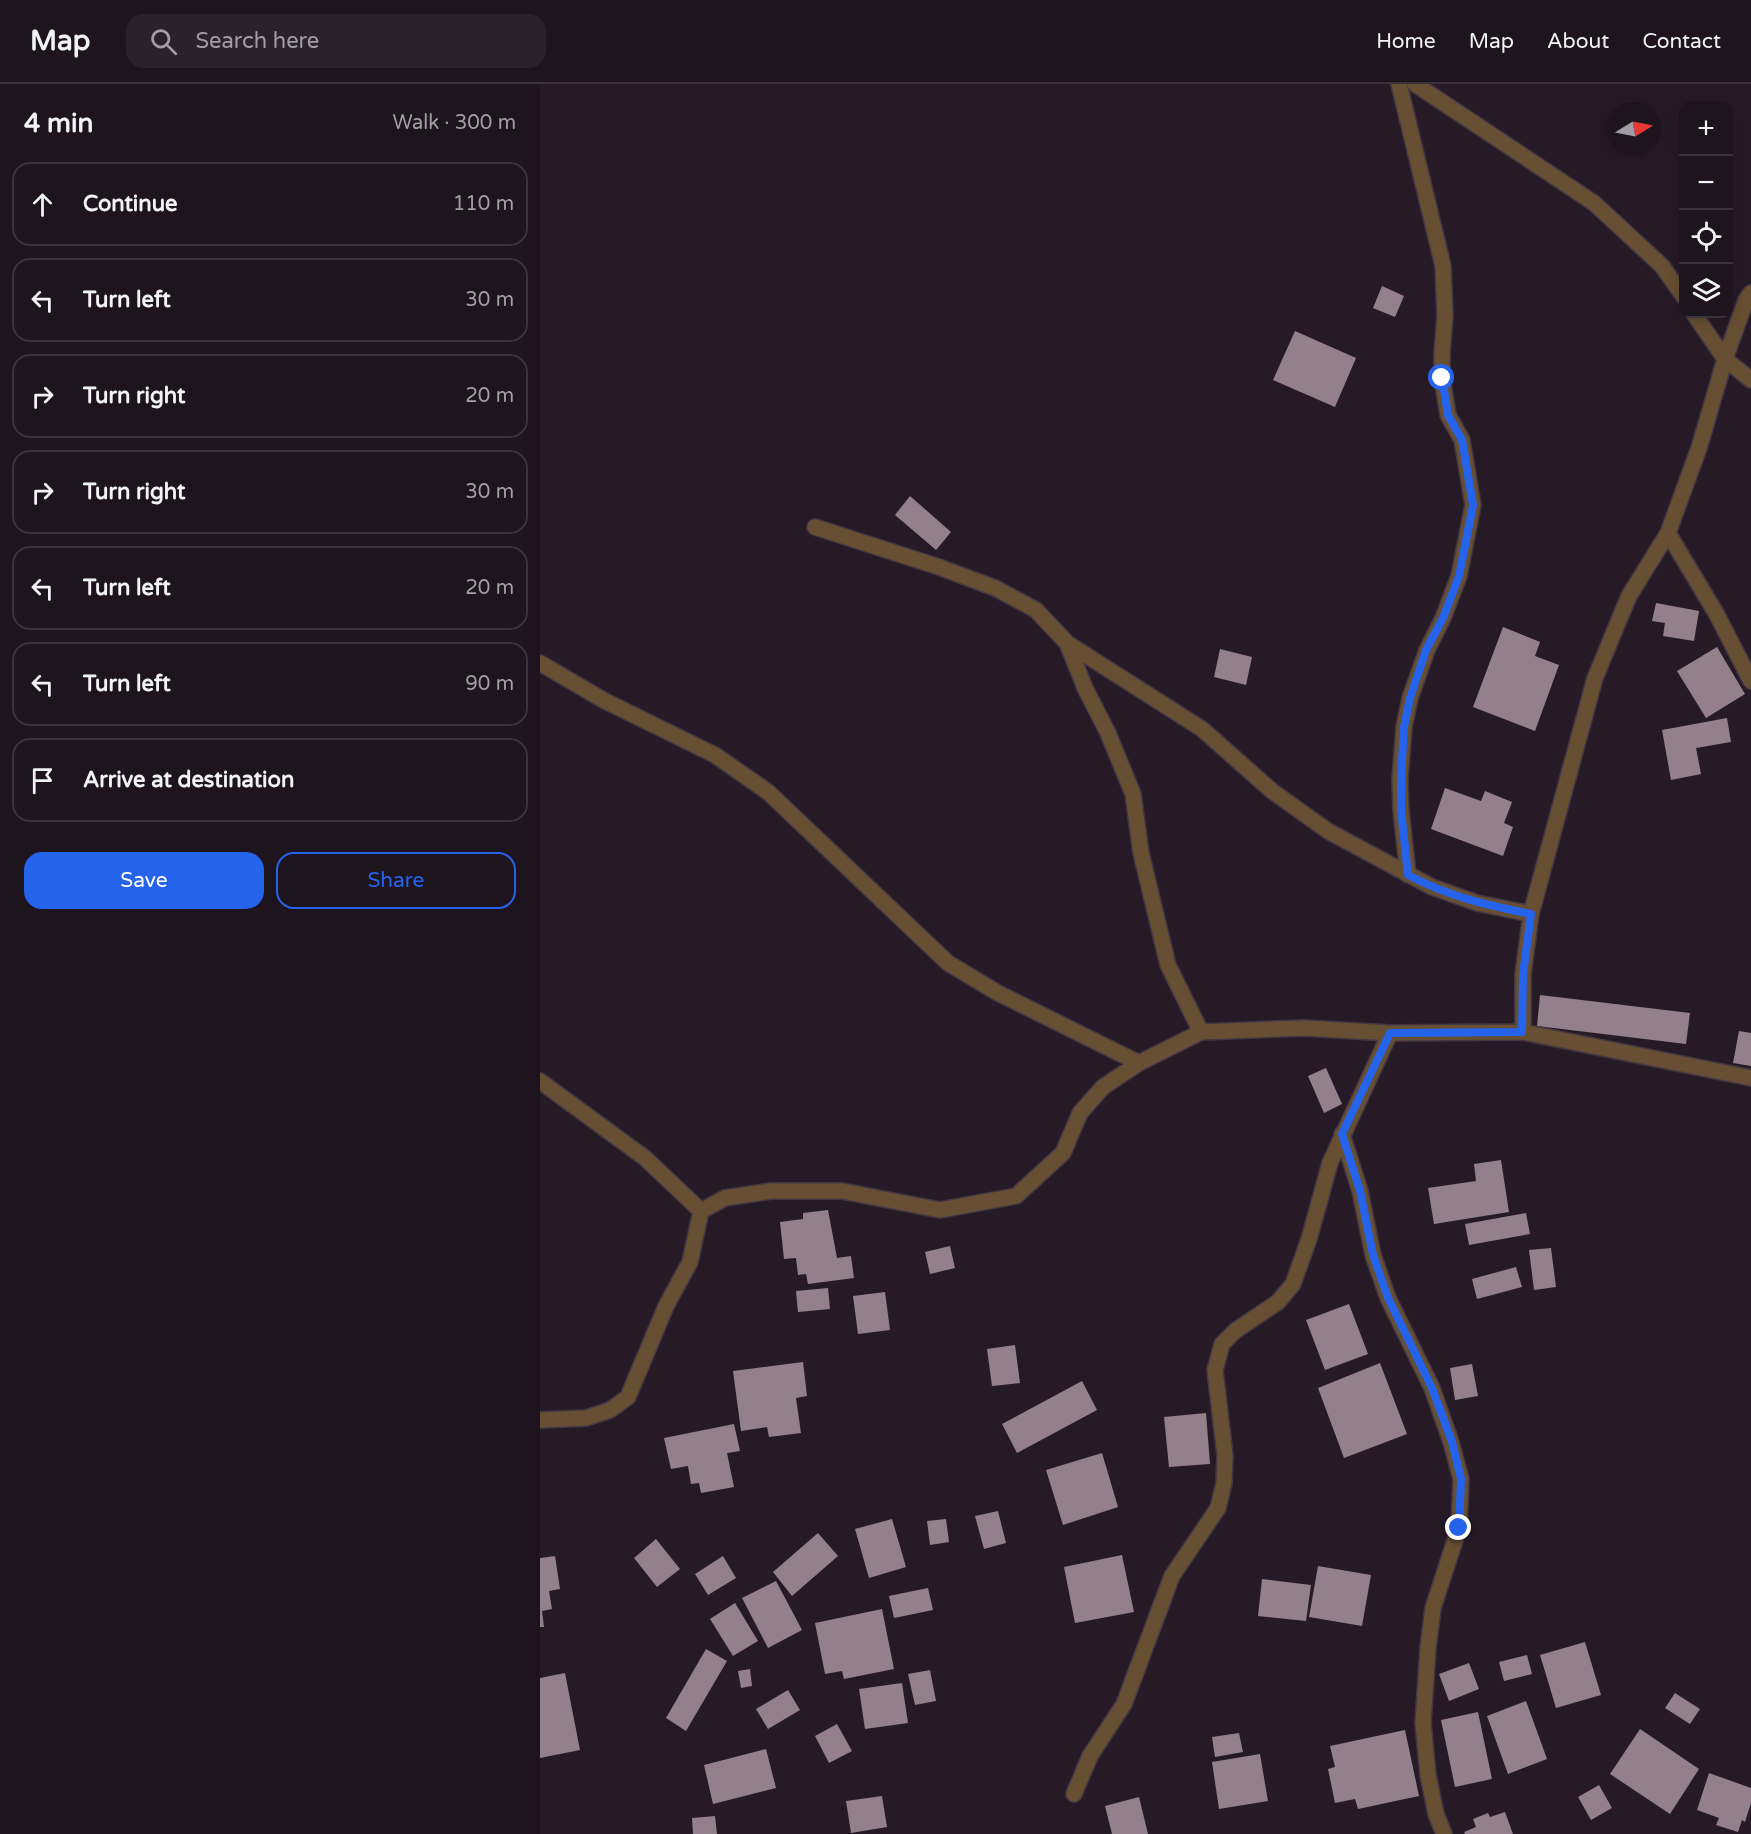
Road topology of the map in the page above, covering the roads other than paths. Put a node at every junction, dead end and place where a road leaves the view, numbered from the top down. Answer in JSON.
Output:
{"nodes":[{"id":1,"x":1399,"y":84,"type":"edge"},
{"id":2,"x":1415,"y":84,"type":"edge"},
{"id":3,"x":1679,"y":291,"type":"edge"},
{"id":4,"x":1751,"y":293,"type":"edge"},
{"id":5,"x":1697,"y":318,"type":"edge"},
{"id":6,"x":1725,"y":359,"type":"junction"},
{"id":7,"x":1751,"y":380,"type":"edge"},
{"id":8,"x":815,"y":527,"type":"dead end"},
{"id":9,"x":1668,"y":533,"type":"junction"},
{"id":10,"x":1067,"y":643,"type":"junction"},
{"id":11,"x":540,"y":663,"type":"edge"},
{"id":12,"x":1751,"y":681,"type":"edge"},
{"id":13,"x":1408,"y":875,"type":"junction"},
{"id":14,"x":1531,"y":914,"type":"junction"},
{"id":15,"x":1201,"y":1032,"type":"junction"},
{"id":16,"x":1522,"y":1032,"type":"junction"},
{"id":17,"x":1390,"y":1033,"type":"junction"},
{"id":18,"x":1138,"y":1063,"type":"junction"},
{"id":19,"x":1751,"y":1078,"type":"edge"},
{"id":20,"x":540,"y":1080,"type":"edge"},
{"id":21,"x":1342,"y":1134,"type":"junction"},
{"id":22,"x":701,"y":1210,"type":"junction"},
{"id":23,"x":540,"y":1420,"type":"edge"},
{"id":24,"x":1074,"y":1794,"type":"dead end"},
{"id":25,"x":1444,"y":1834,"type":"edge"}],
"edges":[{"from":1,"to":13,"type":"street"},
{"from":2,"to":3,"type":"street"},
{"from":4,"to":6,"type":"street"},
{"from":5,"to":6,"type":"street"},
{"from":6,"to":7,"type":"street"},
{"from":6,"to":9,"type":"street"},
{"from":8,"to":10,"type":"street"},
{"from":9,"to":12,"type":"street"},
{"from":9,"to":14,"type":"street"},
{"from":10,"to":13,"type":"street"},
{"from":10,"to":15,"type":"street"},
{"from":11,"to":18,"type":"street"},
{"from":13,"to":14,"type":"street"},
{"from":14,"to":16,"type":"street"},
{"from":15,"to":17,"type":"street"},
{"from":15,"to":18,"type":"street"},
{"from":16,"to":17,"type":"street"},
{"from":16,"to":19,"type":"street"},
{"from":17,"to":21,"type":"street"},
{"from":18,"to":22,"type":"street"},
{"from":20,"to":22,"type":"street"},
{"from":21,"to":24,"type":"street"},
{"from":21,"to":25,"type":"street"},
{"from":22,"to":23,"type":"street"}]}
